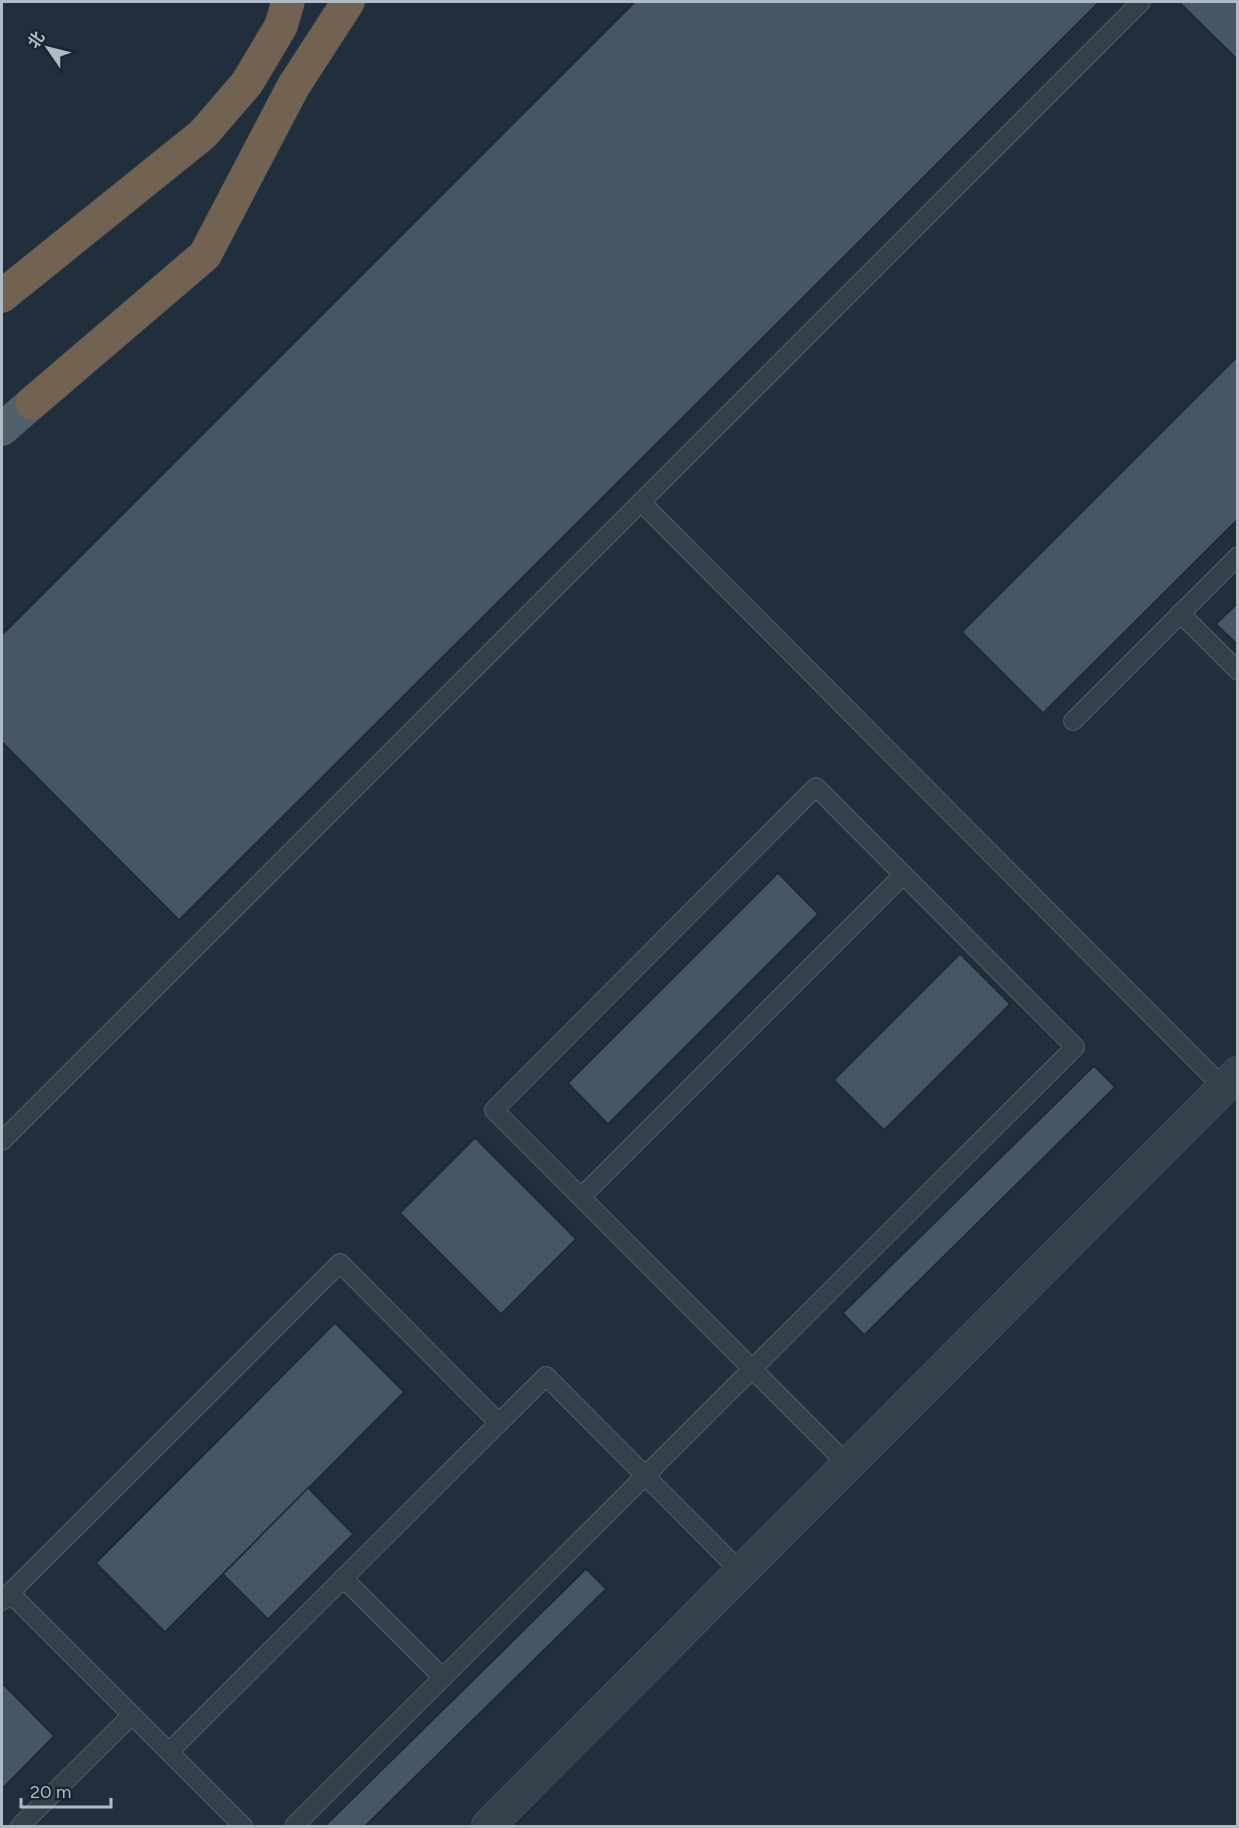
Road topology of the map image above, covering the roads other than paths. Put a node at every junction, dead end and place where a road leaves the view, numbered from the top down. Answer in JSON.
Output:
{"nodes":[{"id":1,"x":288,"y":2,"type":"edge"},
{"id":2,"x":348,"y":2,"type":"edge"},
{"id":3,"x":1142,"y":2,"type":"edge"},
{"id":4,"x":2,"y":296,"type":"edge"},
{"id":5,"x":32,"y":403,"type":"joint"},
{"id":6,"x":2,"y":429,"type":"edge"},
{"id":7,"x":640,"y":502,"type":"junction"},
{"id":8,"x":1238,"y":556,"type":"edge"},
{"id":9,"x":1180,"y":613,"type":"junction"},
{"id":10,"x":1238,"y":671,"type":"edge"},
{"id":11,"x":1072,"y":721,"type":"dead end"},
{"id":12,"x":903,"y":875,"type":"junction"},
{"id":13,"x":1231,"y":1080,"type":"edge"},
{"id":14,"x":2,"y":1141,"type":"edge"},
{"id":15,"x":581,"y":1197,"type":"junction"},
{"id":16,"x":752,"y":1369,"type":"junction"},
{"id":17,"x":499,"y":1423,"type":"junction"},
{"id":18,"x":848,"y":1465,"type":"junction"},
{"id":19,"x":645,"y":1476,"type":"junction"},
{"id":20,"x":741,"y":1572,"type":"junction"},
{"id":21,"x":343,"y":1578,"type":"junction"},
{"id":22,"x":6,"y":1597,"type":"edge"},
{"id":23,"x":443,"y":1678,"type":"junction"},
{"id":24,"x":132,"y":1715,"type":"junction"},
{"id":25,"x":169,"y":1752,"type":"junction"},
{"id":26,"x":20,"y":1827,"type":"edge"},
{"id":27,"x":243,"y":1827,"type":"edge"},
{"id":28,"x":294,"y":1827,"type":"edge"},
{"id":29,"x":488,"y":1827,"type":"edge"}],
"edges":[{"from":1,"to":4,"type":"highway"},
{"from":2,"to":5,"type":"highway"},
{"from":3,"to":7,"type":"lane"},
{"from":5,"to":6,"type":"main road"},
{"from":7,"to":13,"type":"lane"},
{"from":7,"to":14,"type":"lane"},
{"from":8,"to":9,"type":"lane"},
{"from":9,"to":10,"type":"lane"},
{"from":9,"to":11,"type":"lane"},
{"from":12,"to":15,"type":"lane"},
{"from":12,"to":15,"type":"lane"},
{"from":12,"to":16,"type":"lane"},
{"from":13,"to":18,"type":"street"},
{"from":15,"to":16,"type":"lane"},
{"from":16,"to":18,"type":"lane"},
{"from":16,"to":19,"type":"lane"},
{"from":17,"to":19,"type":"lane"},
{"from":17,"to":21,"type":"lane"},
{"from":17,"to":22,"type":"lane"},
{"from":18,"to":20,"type":"street"},
{"from":19,"to":20,"type":"lane"},
{"from":19,"to":23,"type":"lane"},
{"from":20,"to":29,"type":"street"},
{"from":21,"to":23,"type":"lane"},
{"from":21,"to":25,"type":"lane"},
{"from":22,"to":24,"type":"lane"},
{"from":23,"to":28,"type":"lane"},
{"from":24,"to":25,"type":"lane"},
{"from":24,"to":26,"type":"lane"},
{"from":25,"to":27,"type":"lane"}]}
